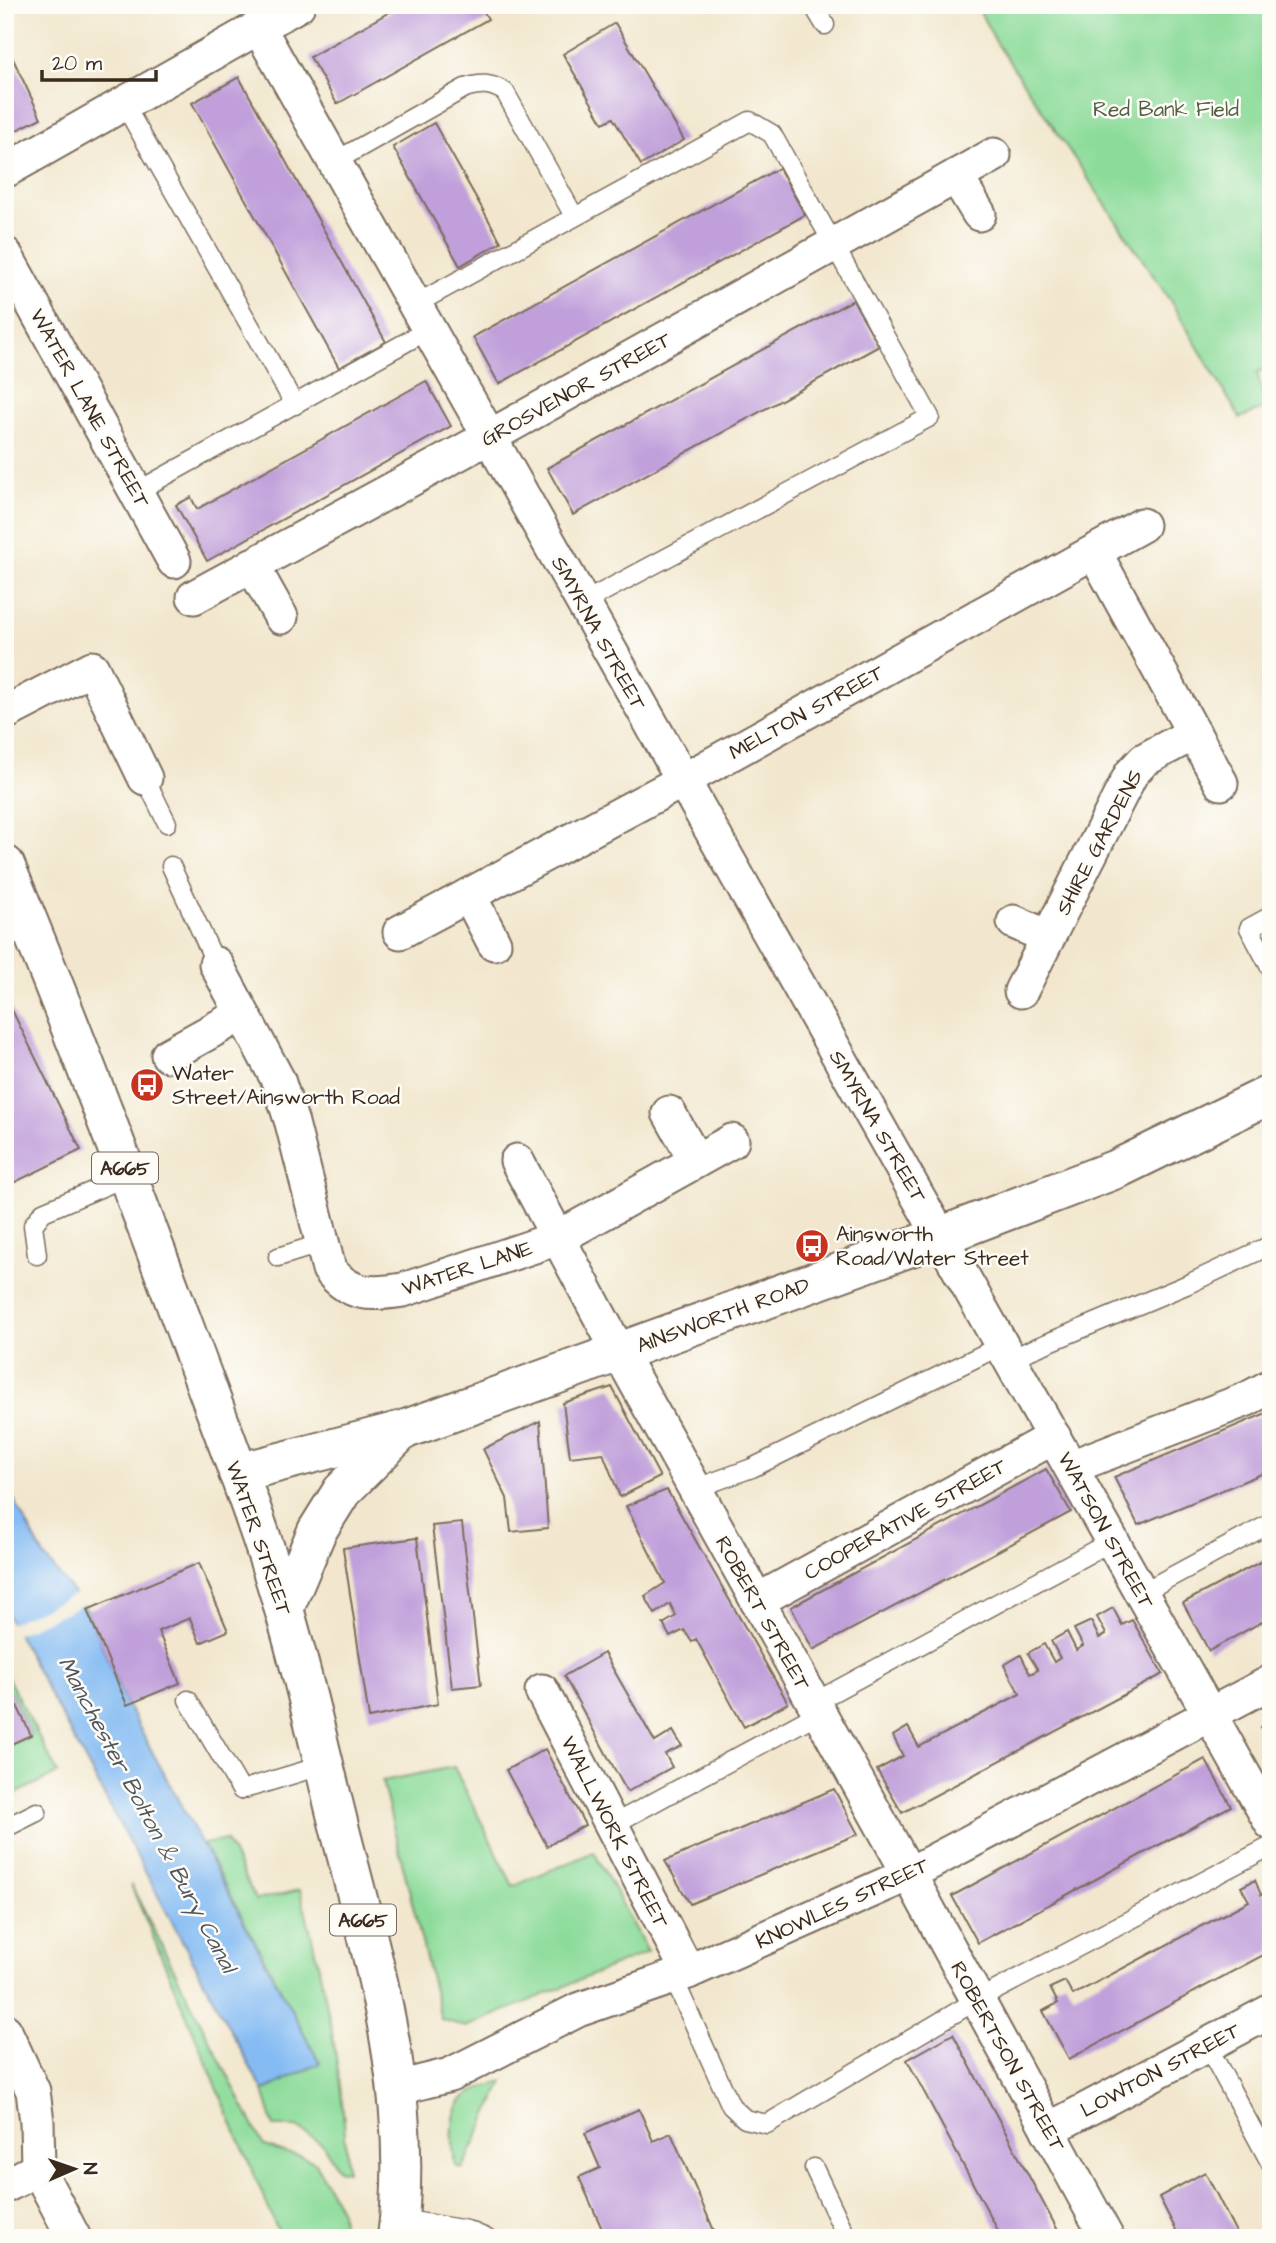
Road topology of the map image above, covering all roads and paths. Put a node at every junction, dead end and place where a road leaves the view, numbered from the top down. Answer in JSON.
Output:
{"nodes":[{"id":1,"x":298,"y":5,"type":"edge"},
{"id":2,"x":813,"y":5,"type":"edge"},
{"id":3,"x":825,"y":25,"type":"dead end"},
{"id":4,"x":259,"y":28,"type":"junction"},
{"id":5,"x":124,"y":104,"type":"junction"},
{"id":6,"x":994,"y":155,"type":"dead end"},
{"id":7,"x":334,"y":163,"type":"junction"},
{"id":8,"x":5,"y":171,"type":"edge"},
{"id":9,"x":956,"y":176,"type":"junction"},
{"id":10,"x":979,"y":214,"type":"dead end"},
{"id":11,"x":574,"y":216,"type":"junction"},
{"id":12,"x":834,"y":245,"type":"junction"},
{"id":13,"x":5,"y":254,"type":"edge"},
{"id":14,"x":421,"y":318,"type":"junction"},
{"id":15,"x":295,"y":405,"type":"junction"},
{"id":16,"x":489,"y":437,"type":"junction"},
{"id":17,"x":136,"y":492,"type":"junction"},
{"id":18,"x":1142,"y":525,"type":"dead end"},
{"id":19,"x":1096,"y":553,"type":"junction"},
{"id":20,"x":174,"y":561,"type":"dead end"},
{"id":21,"x":252,"y":565,"type":"junction"},
{"id":22,"x":194,"y":597,"type":"dead end"},
{"id":23,"x":582,"y":603,"type":"junction"},
{"id":24,"x":281,"y":617,"type":"dead end"},
{"id":25,"x":5,"y":713,"type":"edge"},
{"id":26,"x":1194,"y":733,"type":"junction"},
{"id":27,"x":145,"y":778,"type":"joint"},
{"id":28,"x":682,"y":781,"type":"junction"},
{"id":29,"x":1222,"y":783,"type":"dead end"},
{"id":30,"x":167,"y":823,"type":"dead end"},
{"id":31,"x":5,"y":866,"type":"edge"},
{"id":32,"x":171,"y":866,"type":"dead end"},
{"id":33,"x":469,"y":895,"type":"junction"},
{"id":34,"x":1271,"y":916,"type":"edge"},
{"id":35,"x":1014,"y":922,"type":"dead end"},
{"id":36,"x":18,"y":932,"type":"edge"},
{"id":37,"x":400,"y":932,"type":"dead end"},
{"id":38,"x":1048,"y":937,"type":"junction"},
{"id":39,"x":495,"y":943,"type":"dead end"},
{"id":40,"x":216,"y":964,"type":"joint"},
{"id":41,"x":1271,"y":969,"type":"edge"},
{"id":42,"x":1021,"y":991,"type":"dead end"},
{"id":43,"x":242,"y":1014,"type":"junction"},
{"id":44,"x":168,"y":1055,"type":"dead end"},
{"id":45,"x":1271,"y":1094,"type":"edge"},
{"id":46,"x":669,"y":1113,"type":"dead end"},
{"id":47,"x":732,"y":1141,"type":"dead end"},
{"id":48,"x":517,"y":1161,"type":"dead end"},
{"id":49,"x":696,"y":1161,"type":"junction"},
{"id":50,"x":128,"y":1176,"type":"junction"},
{"id":51,"x":941,"y":1236,"type":"junction"},
{"id":52,"x":558,"y":1238,"type":"junction"},
{"id":53,"x":323,"y":1243,"type":"junction"},
{"id":54,"x":1271,"y":1245,"type":"edge"},
{"id":55,"x":37,"y":1255,"type":"dead end"},
{"id":56,"x":278,"y":1257,"type":"dead end"},
{"id":57,"x":619,"y":1352,"type":"junction"},
{"id":58,"x":1006,"y":1352,"type":"junction"},
{"id":59,"x":1271,"y":1386,"type":"edge"},
{"id":60,"x":403,"y":1430,"type":"junction"},
{"id":61,"x":1054,"y":1437,"type":"junction"},
{"id":62,"x":1070,"y":1467,"type":"junction"},
{"id":63,"x":238,"y":1473,"type":"junction"},
{"id":64,"x":694,"y":1489,"type":"junction"},
{"id":65,"x":1271,"y":1523,"type":"edge"},
{"id":66,"x":1112,"y":1541,"type":"junction"},
{"id":67,"x":1141,"y":1593,"type":"junction"},
{"id":68,"x":757,"y":1601,"type":"junction"},
{"id":69,"x":284,"y":1609,"type":"junction"},
{"id":70,"x":1271,"y":1682,"type":"edge"},
{"id":71,"x":542,"y":1691,"type":"dead end"},
{"id":72,"x":188,"y":1700,"type":"dead end"},
{"id":73,"x":816,"y":1708,"type":"junction"},
{"id":74,"x":1210,"y":1715,"type":"junction"},
{"id":75,"x":324,"y":1765,"type":"junction"},
{"id":76,"x":37,"y":1812,"type":"dead end"},
{"id":77,"x":1271,"y":1824,"type":"edge"},
{"id":78,"x":612,"y":1825,"type":"junction"},
{"id":79,"x":5,"y":1828,"type":"edge"},
{"id":80,"x":1271,"y":1846,"type":"edge"},
{"id":81,"x":909,"y":1874,"type":"junction"},
{"id":82,"x":680,"y":1975,"type":"junction"},
{"id":83,"x":978,"y":2000,"type":"junction"},
{"id":84,"x":1271,"y":2011,"type":"edge"},
{"id":85,"x":5,"y":2031,"type":"edge"},
{"id":86,"x":1208,"y":2045,"type":"junction"},
{"id":87,"x":398,"y":2088,"type":"junction"},
{"id":88,"x":1048,"y":2130,"type":"junction"},
{"id":89,"x":1271,"y":2164,"type":"edge"},
{"id":90,"x":814,"y":2168,"type":"dead end"},
{"id":91,"x":38,"y":2169,"type":"junction"},
{"id":92,"x":5,"y":2186,"type":"edge"},
{"id":93,"x":398,"y":2228,"type":"edge"},
{"id":94,"x":74,"y":2238,"type":"edge"},
{"id":95,"x":486,"y":2238,"type":"edge"},
{"id":96,"x":847,"y":2238,"type":"edge"},
{"id":97,"x":1107,"y":2238,"type":"edge"}],
"edges":[{"from":1,"to":4,"type":"street"},
{"from":2,"to":3,"type":"lane"},
{"from":4,"to":5,"type":"street"},
{"from":4,"to":7,"type":"street","name":"SMYRNA STREET"},
{"from":5,"to":8,"type":"street"},
{"from":5,"to":15,"type":"lane"},
{"from":6,"to":9,"type":"street","name":"GROSVENOR STREET"},
{"from":7,"to":11,"type":"lane"},
{"from":7,"to":14,"type":"street","name":"SMYRNA STREET"},
{"from":9,"to":10,"type":"street"},
{"from":9,"to":12,"type":"street","name":"GROSVENOR STREET"},
{"from":11,"to":12,"type":"lane"},
{"from":11,"to":14,"type":"lane"},
{"from":12,"to":16,"type":"street","name":"GROSVENOR STREET"},
{"from":12,"to":23,"type":"lane"},
{"from":13,"to":17,"type":"street","name":"WATER LANE STREET"},
{"from":14,"to":15,"type":"lane"},
{"from":14,"to":16,"type":"street","name":"SMYRNA STREET"},
{"from":15,"to":17,"type":"lane"},
{"from":16,"to":21,"type":"street","name":"GROSVENOR STREET"},
{"from":16,"to":23,"type":"street","name":"SMYRNA STREET"},
{"from":17,"to":20,"type":"street","name":"WATER LANE STREET"},
{"from":18,"to":19,"type":"street","name":"MELTON STREET"},
{"from":19,"to":26,"type":"street"},
{"from":19,"to":28,"type":"street","name":"MELTON STREET"},
{"from":21,"to":22,"type":"street","name":"GROSVENOR STREET"},
{"from":21,"to":24,"type":"street"},
{"from":23,"to":28,"type":"street","name":"SMYRNA STREET"},
{"from":25,"to":27,"type":"street"},
{"from":26,"to":29,"type":"street"},
{"from":26,"to":38,"type":"street","name":"SHIRE GARDENS"},
{"from":27,"to":30,"type":"lane"},
{"from":28,"to":33,"type":"street","name":"MELTON STREET"},
{"from":28,"to":51,"type":"street","name":"SMYRNA STREET"},
{"from":31,"to":36,"type":"main road","name":"WATER STREET","number":"A665"},
{"from":32,"to":40,"type":"lane"},
{"from":33,"to":37,"type":"street","name":"MELTON STREET"},
{"from":33,"to":39,"type":"street"},
{"from":34,"to":41,"type":"lane"},
{"from":35,"to":38,"type":"street","name":"SHIRE GARDENS"},
{"from":36,"to":50,"type":"main road","name":"WATER STREET","number":"A665"},
{"from":38,"to":42,"type":"street","name":"SHIRE GARDENS"},
{"from":40,"to":43,"type":"street","name":"WATER LANE"},
{"from":43,"to":44,"type":"street"},
{"from":43,"to":53,"type":"street","name":"WATER LANE"},
{"from":45,"to":51,"type":"main road","name":"AINSWORTH ROAD"},
{"from":46,"to":49,"type":"street"},
{"from":47,"to":49,"type":"street","name":"WATER LANE"},
{"from":48,"to":52,"type":"street"},
{"from":49,"to":52,"type":"street","name":"WATER LANE"},
{"from":50,"to":55,"type":"lane"},
{"from":50,"to":63,"type":"main road","name":"WATER STREET","number":"A665"},
{"from":51,"to":57,"type":"main road","name":"AINSWORTH ROAD"},
{"from":51,"to":58,"type":"street","name":"WATSON STREET"},
{"from":52,"to":53,"type":"street","name":"WATER LANE"},
{"from":52,"to":57,"type":"street"},
{"from":53,"to":56,"type":"lane"},
{"from":54,"to":58,"type":"lane"},
{"from":57,"to":60,"type":"main road","name":"AINSWORTH ROAD"},
{"from":57,"to":64,"type":"street","name":"ROBERT STREET"},
{"from":58,"to":61,"type":"street","name":"WATSON STREET"},
{"from":58,"to":64,"type":"lane"},
{"from":59,"to":62,"type":"street"},
{"from":60,"to":63,"type":"main road","name":"AINSWORTH ROAD"},
{"from":60,"to":69,"type":"main road","name":"AINSWORTH ROAD"},
{"from":61,"to":62,"type":"street","name":"WATSON STREET"},
{"from":61,"to":68,"type":"street","name":"COOPERATIVE STREET"},
{"from":62,"to":66,"type":"street","name":"WATSON STREET"},
{"from":63,"to":69,"type":"main road","name":"WATER STREET","number":"A665"},
{"from":64,"to":68,"type":"street","name":"ROBERT STREET"},
{"from":65,"to":67,"type":"lane"},
{"from":66,"to":67,"type":"street","name":"WATSON STREET"},
{"from":66,"to":73,"type":"lane"},
{"from":67,"to":74,"type":"street","name":"WATSON STREET"},
{"from":68,"to":73,"type":"street","name":"ROBERT STREET"},
{"from":69,"to":75,"type":"main road","name":"WATER STREET","number":"A665"},
{"from":70,"to":74,"type":"street","name":"KNOWLES STREET"},
{"from":71,"to":78,"type":"street","name":"WALLWORK STREET"},
{"from":72,"to":75,"type":"lane"},
{"from":73,"to":78,"type":"lane"},
{"from":73,"to":81,"type":"street","name":"ROBERT STREET"},
{"from":74,"to":77,"type":"street","name":"WATSON STREET"},
{"from":74,"to":81,"type":"street","name":"KNOWLES STREET"},
{"from":75,"to":87,"type":"main road","name":"WATER STREET","number":"A665"},
{"from":76,"to":79,"type":"lane"},
{"from":78,"to":82,"type":"street","name":"WALLWORK STREET"},
{"from":80,"to":83,"type":"lane"},
{"from":81,"to":82,"type":"street","name":"KNOWLES STREET"},
{"from":81,"to":83,"type":"street","name":"ROBERTSON STREET"},
{"from":82,"to":83,"type":"lane"},
{"from":82,"to":87,"type":"street","name":"KNOWLES STREET"},
{"from":83,"to":88,"type":"street","name":"ROBERTSON STREET"},
{"from":84,"to":86,"type":"street","name":"LOWTON STREET"},
{"from":85,"to":91,"type":"street"},
{"from":86,"to":88,"type":"street","name":"LOWTON STREET"},
{"from":86,"to":89,"type":"lane"},
{"from":87,"to":93,"type":"main road","name":"WATER STREET","number":"A665"},
{"from":88,"to":97,"type":"street","name":"ROBERTSON STREET"},
{"from":90,"to":96,"type":"lane"},
{"from":91,"to":92,"type":"street"},
{"from":91,"to":94,"type":"street"},
{"from":93,"to":95,"type":"lane"}]}
